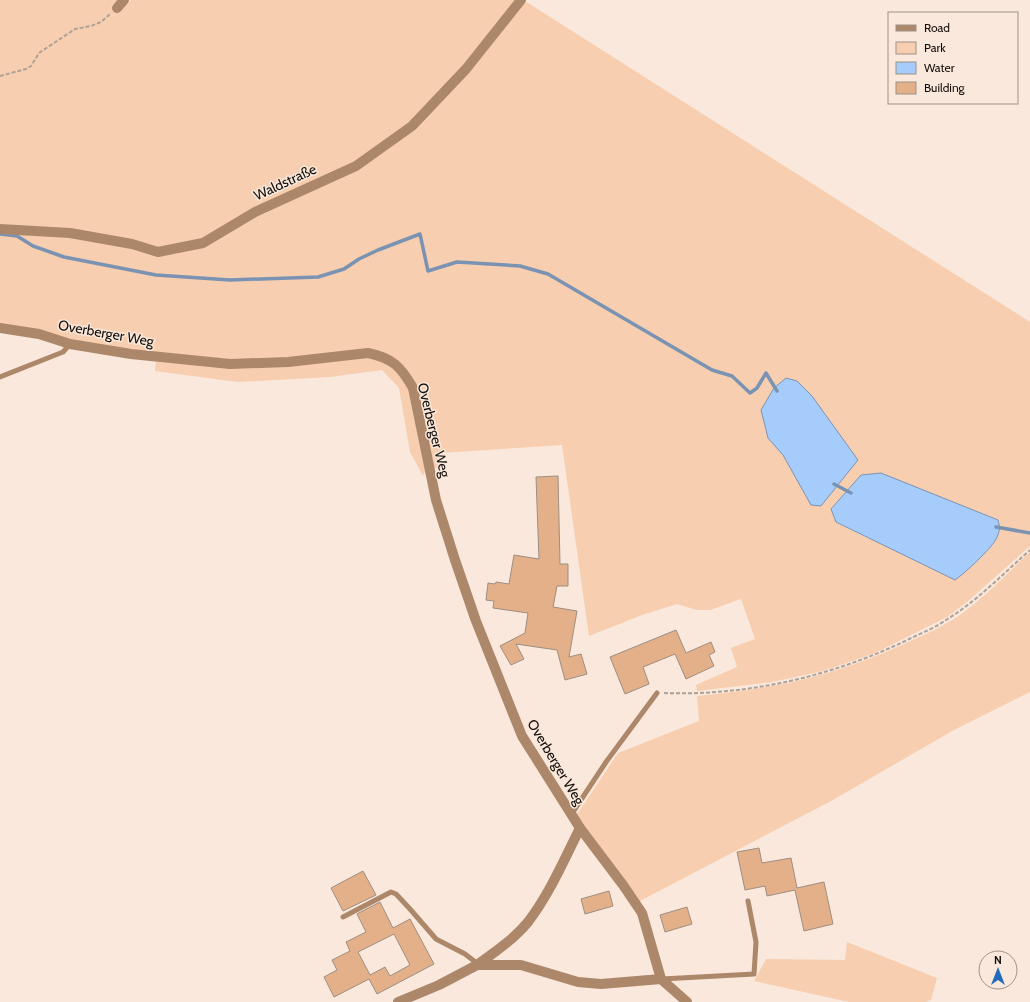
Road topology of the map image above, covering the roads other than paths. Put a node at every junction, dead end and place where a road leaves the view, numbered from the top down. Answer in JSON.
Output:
{"nodes":[{"id":1,"x":124,"y":0,"type":"edge"},
{"id":2,"x":521,"y":0,"type":"edge"},
{"id":3,"x":117,"y":8,"type":"road end"},
{"id":4,"x":0,"y":229,"type":"edge"},
{"id":5,"x":0,"y":328,"type":"edge"},
{"id":6,"x":70,"y":344,"type":"junction"},
{"id":7,"x":0,"y":377,"type":"edge"},
{"id":8,"x":657,"y":693,"type":"road end"},
{"id":9,"x":571,"y":815,"type":"junction"},
{"id":10,"x":580,"y":828,"type":"junction"},
{"id":11,"x":748,"y":900,"type":"dead end"},
{"id":12,"x":343,"y":917,"type":"dead end"},
{"id":13,"x":477,"y":964,"type":"junction"},
{"id":14,"x":661,"y":979,"type":"junction"},
{"id":15,"x":398,"y":1002,"type":"edge"},
{"id":16,"x":687,"y":1002,"type":"edge"}],
"edges":[{"from":1,"to":3,"type":"street"},
{"from":2,"to":4,"type":"street","name":"Waldstraße"},
{"from":5,"to":6,"type":"street","name":"Overberger Weg"},
{"from":6,"to":7,"type":"lane"},
{"from":6,"to":9,"type":"street","name":"Overberger Weg"},
{"from":8,"to":9,"type":"lane"},
{"from":9,"to":10,"type":"street","name":"Overberger Weg"},
{"from":10,"to":13,"type":"street"},
{"from":10,"to":14,"type":"street","name":"Overberger Weg"},
{"from":11,"to":14,"type":"lane"},
{"from":12,"to":13,"type":"lane"},
{"from":13,"to":14,"type":"street"},
{"from":13,"to":15,"type":"street"},
{"from":14,"to":16,"type":"street"}]}
